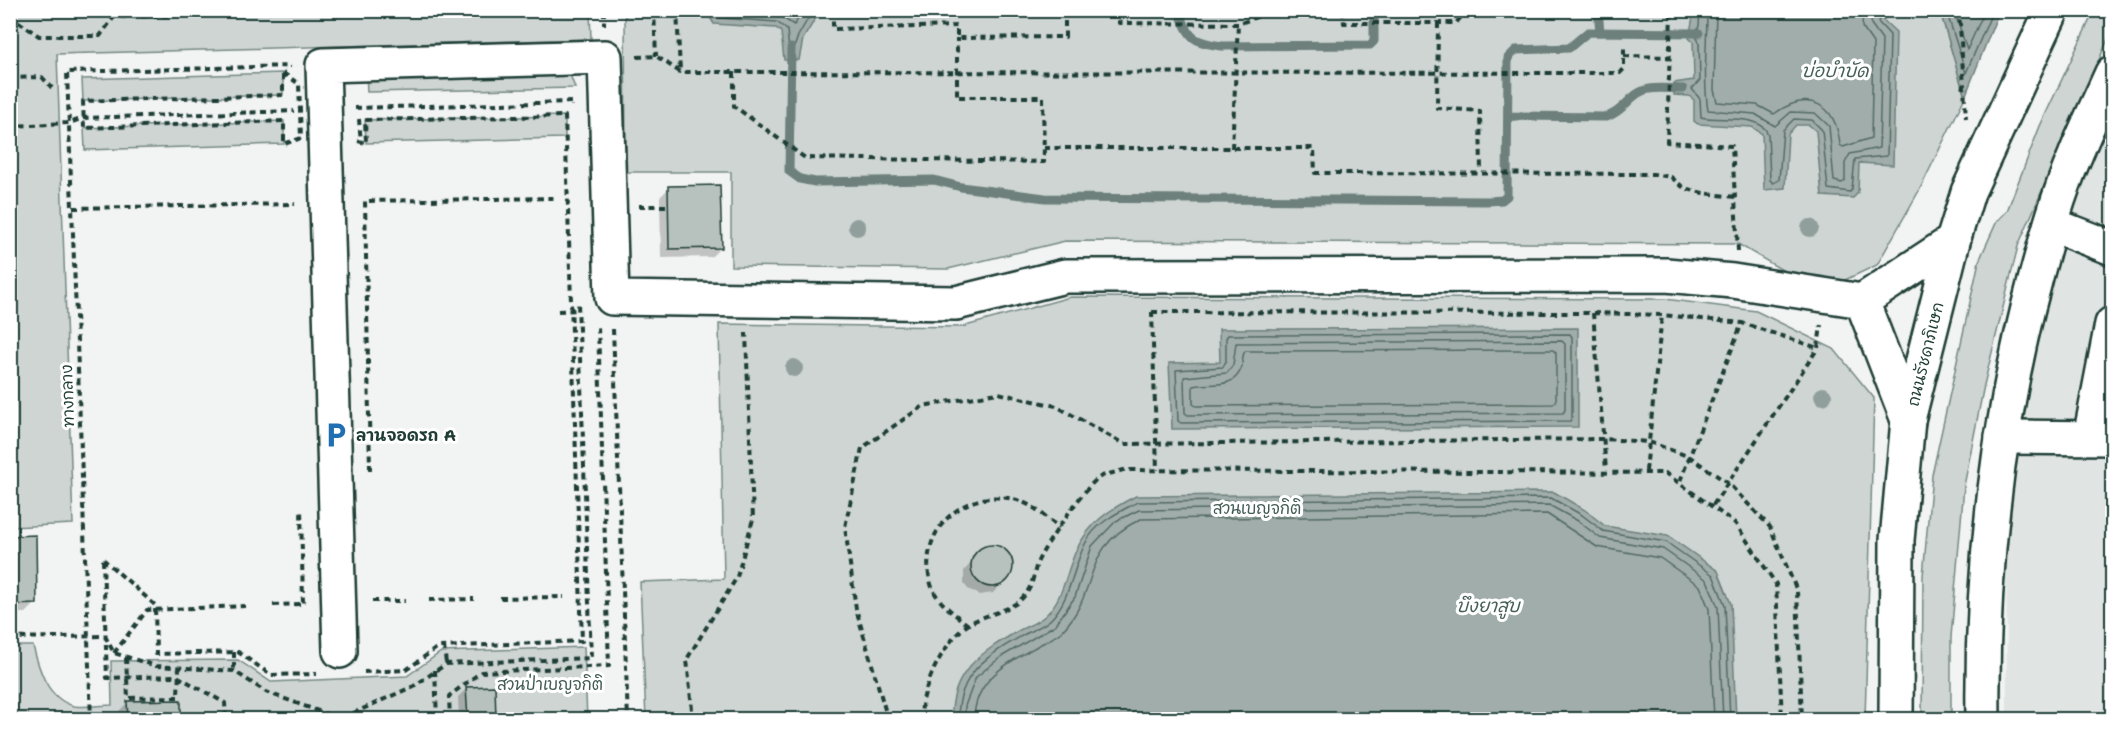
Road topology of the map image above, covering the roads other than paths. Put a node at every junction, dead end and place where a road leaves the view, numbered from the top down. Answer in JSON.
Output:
{"nodes":[{"id":1,"x":2052,"y":10,"type":"edge"},
{"id":2,"x":2110,"y":84,"type":"edge"},
{"id":3,"x":2051,"y":224,"type":"junction"},
{"id":4,"x":1953,"y":241,"type":"junction"},
{"id":5,"x":2112,"y":248,"type":"edge"},
{"id":6,"x":1862,"y":301,"type":"junction"},
{"id":7,"x":2112,"y":324,"type":"edge"},
{"id":8,"x":1908,"y":420,"type":"junction"},
{"id":9,"x":2002,"y":437,"type":"junction"},
{"id":10,"x":2101,"y":438,"type":"edge"},
{"id":11,"x":342,"y":666,"type":"road end"},
{"id":12,"x":1896,"y":720,"type":"edge"},
{"id":13,"x":1983,"y":720,"type":"edge"}],
"edges":[{"from":1,"to":4,"type":"main road","name":"ถนนรัชดาภิเษก"},
{"from":2,"to":3,"type":"main road"},
{"from":3,"to":5,"type":"main road"},
{"from":3,"to":9,"type":"main road"},
{"from":4,"to":6,"type":"main road"},
{"from":4,"to":8,"type":"main road","name":"ถนนรัชดาภิเษก"},
{"from":6,"to":8,"type":"main road"},
{"from":6,"to":11,"type":"main road"},
{"from":7,"to":10,"type":"main road"},
{"from":8,"to":12,"type":"main road","name":"ถนนรัชดาภิเษก"},
{"from":9,"to":10,"type":"main road"},
{"from":9,"to":13,"type":"main road"}]}
